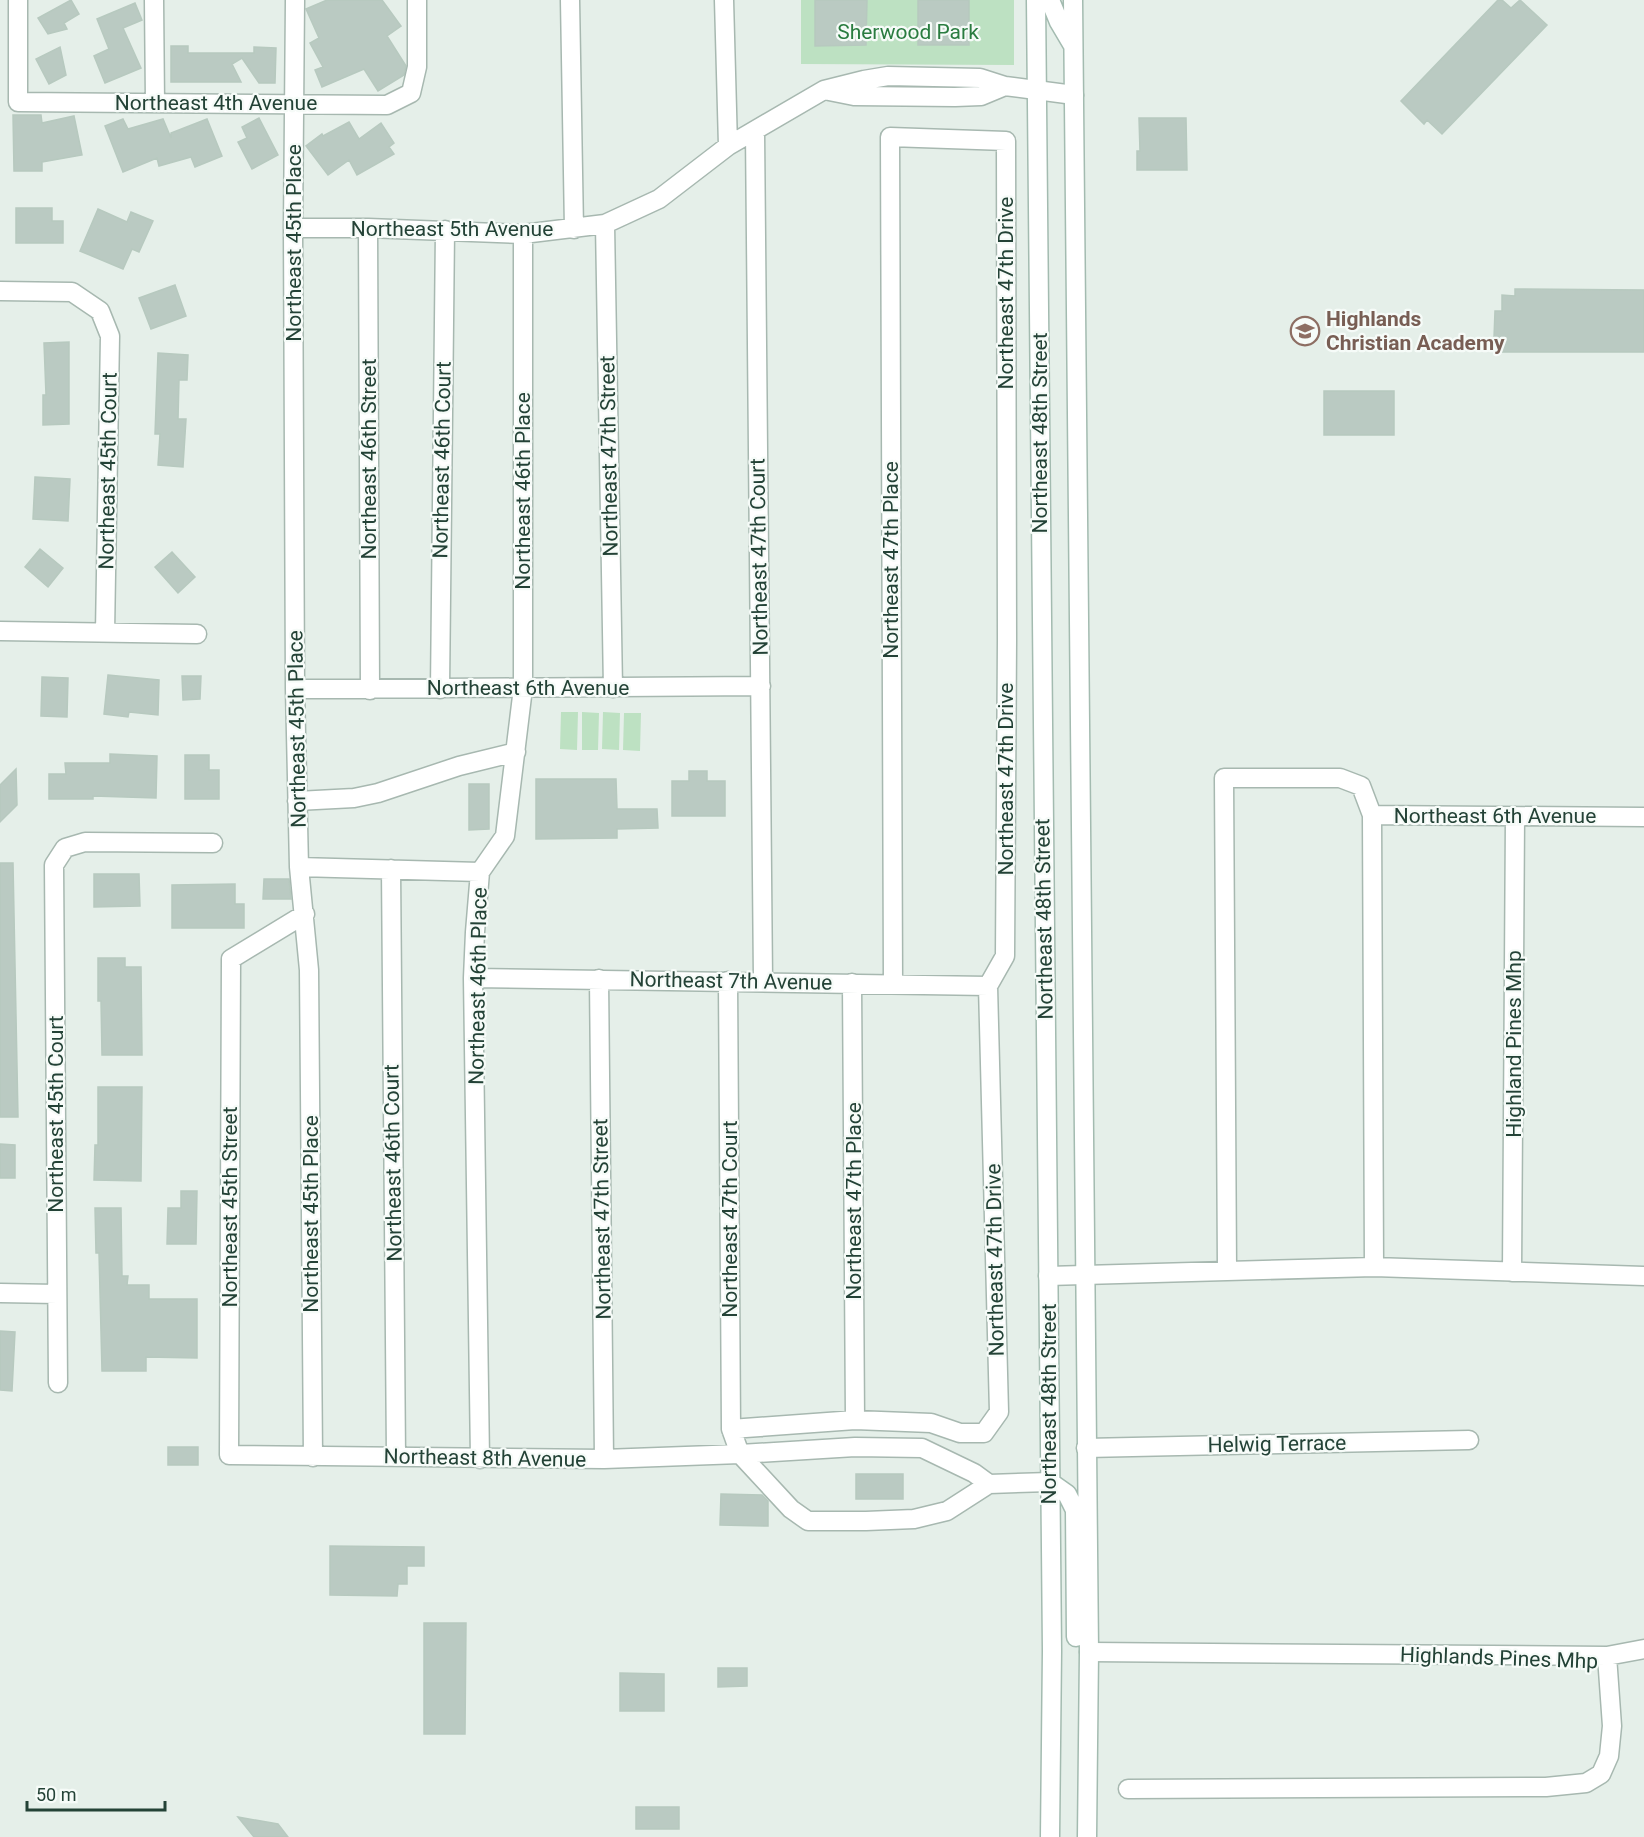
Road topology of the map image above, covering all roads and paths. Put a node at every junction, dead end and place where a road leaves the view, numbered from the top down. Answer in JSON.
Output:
{"nodes":[{"id":1,"x":18,"y":0,"type":"edge"},
{"id":2,"x":154,"y":0,"type":"edge"},
{"id":3,"x":295,"y":0,"type":"edge"},
{"id":4,"x":417,"y":0,"type":"edge"},
{"id":5,"x":570,"y":0,"type":"edge"},
{"id":6,"x":724,"y":0,"type":"edge"},
{"id":7,"x":1036,"y":0,"type":"edge"},
{"id":8,"x":1050,"y":0,"type":"edge"},
{"id":9,"x":1073,"y":0,"type":"edge"},
{"id":10,"x":1073,"y":45,"type":"junction"},
{"id":11,"x":1037,"y":90,"type":"junction"},
{"id":12,"x":1074,"y":95,"type":"junction"},
{"id":13,"x":155,"y":103,"type":"junction"},
{"id":14,"x":294,"y":104,"type":"junction"},
{"id":15,"x":755,"y":132,"type":"junction"},
{"id":16,"x":1006,"y":141,"type":"joint"},
{"id":17,"x":728,"y":146,"type":"junction"},
{"id":18,"x":605,"y":224,"type":"junction"},
{"id":19,"x":293,"y":228,"type":"junction"},
{"id":20,"x":368,"y":228,"type":"junction"},
{"id":21,"x":574,"y":229,"type":"junction"},
{"id":22,"x":445,"y":230,"type":"junction"},
{"id":23,"x":523,"y":234,"type":"junction"},
{"id":24,"x":0,"y":291,"type":"edge"},
{"id":25,"x":0,"y":631,"type":"edge"},
{"id":26,"x":105,"y":633,"type":"junction"},
{"id":27,"x":197,"y":634,"type":"dead end"},
{"id":28,"x":761,"y":686,"type":"junction"},
{"id":29,"x":523,"y":688,"type":"junction"},
{"id":30,"x":613,"y":688,"type":"junction"},
{"id":31,"x":295,"y":689,"type":"junction"},
{"id":32,"x":440,"y":689,"type":"junction"},
{"id":33,"x":370,"y":690,"type":"junction"},
{"id":34,"x":516,"y":752,"type":"junction"},
{"id":35,"x":297,"y":801,"type":"junction"},
{"id":36,"x":1372,"y":815,"type":"junction"},
{"id":37,"x":1515,"y":816,"type":"junction"},
{"id":38,"x":1644,"y":817,"type":"edge"},
{"id":39,"x":213,"y":843,"type":"dead end"},
{"id":40,"x":299,"y":867,"type":"junction"},
{"id":41,"x":391,"y":869,"type":"junction"},
{"id":42,"x":480,"y":872,"type":"junction"},
{"id":43,"x":305,"y":914,"type":"junction"},
{"id":44,"x":473,"y":978,"type":"junction"},
{"id":45,"x":599,"y":979,"type":"junction"},
{"id":46,"x":728,"y":981,"type":"junction"},
{"id":47,"x":763,"y":981,"type":"junction"},
{"id":48,"x":852,"y":983,"type":"junction"},
{"id":49,"x":893,"y":984,"type":"junction"},
{"id":50,"x":988,"y":986,"type":"junction"},
{"id":51,"x":1374,"y":1267,"type":"junction"},
{"id":52,"x":1227,"y":1270,"type":"junction"},
{"id":53,"x":1512,"y":1272,"type":"junction"},
{"id":54,"x":1085,"y":1274,"type":"junction"},
{"id":55,"x":1048,"y":1276,"type":"junction"},
{"id":56,"x":1644,"y":1276,"type":"edge"},
{"id":57,"x":0,"y":1293,"type":"edge"},
{"id":58,"x":57,"y":1294,"type":"junction"},
{"id":59,"x":58,"y":1383,"type":"dead end"},
{"id":60,"x":855,"y":1420,"type":"junction"},
{"id":61,"x":731,"y":1429,"type":"junction"},
{"id":62,"x":1469,"y":1440,"type":"dead end"},
{"id":63,"x":1086,"y":1448,"type":"junction"},
{"id":64,"x":740,"y":1454,"type":"junction"},
{"id":65,"x":229,"y":1455,"type":"joint"},
{"id":66,"x":313,"y":1457,"type":"junction"},
{"id":67,"x":396,"y":1457,"type":"junction"},
{"id":68,"x":480,"y":1459,"type":"junction"},
{"id":69,"x":604,"y":1459,"type":"junction"},
{"id":70,"x":1050,"y":1482,"type":"junction"},
{"id":71,"x":990,"y":1484,"type":"junction"},
{"id":72,"x":1644,"y":1649,"type":"edge"},
{"id":73,"x":1089,"y":1652,"type":"junction"},
{"id":74,"x":1606,"y":1656,"type":"junction"},
{"id":75,"x":1088,"y":1702,"type":"junction"},
{"id":76,"x":1128,"y":1790,"type":"dead end"},
{"id":77,"x":1050,"y":1837,"type":"edge"},
{"id":78,"x":1087,"y":1837,"type":"edge"}],
"edges":[{"from":1,"to":13,"type":"street","name":"Northeast 4th Avenue"},
{"from":2,"to":13,"type":"street"},
{"from":3,"to":14,"type":"street","name":"Northeast 45th Place"},
{"from":4,"to":14,"type":"street","name":"Northeast 4th Avenue"},
{"from":5,"to":21,"type":"street"},
{"from":6,"to":17,"type":"street"},
{"from":7,"to":11,"type":"street","name":"Northeast 48th Street"},
{"from":8,"to":10,"type":"street"},
{"from":9,"to":10,"type":"street","name":"Northeast 48th Street"},
{"from":10,"to":12,"type":"street","name":"Northeast 48th Street"},
{"from":11,"to":12,"type":"street","name":"Northeast 5th Avenue"},
{"from":11,"to":15,"type":"street","name":"Northeast 5th Avenue"},
{"from":11,"to":55,"type":"street","name":"Northeast 48th Street"},
{"from":12,"to":54,"type":"street","name":"Northeast 48th Street"},
{"from":13,"to":14,"type":"street","name":"Northeast 4th Avenue"},
{"from":14,"to":19,"type":"street","name":"Northeast 45th Place"},
{"from":15,"to":17,"type":"street","name":"Northeast 5th Avenue"},
{"from":15,"to":28,"type":"street","name":"Northeast 47th Court"},
{"from":16,"to":49,"type":"street","name":"Northeast 47th Place"},
{"from":16,"to":50,"type":"street","name":"Northeast 47th Drive"},
{"from":17,"to":18,"type":"street","name":"Northeast 5th Avenue"},
{"from":18,"to":21,"type":"street","name":"Northeast 5th Avenue"},
{"from":18,"to":30,"type":"street","name":"Northeast 47th Street"},
{"from":19,"to":20,"type":"street","name":"Northeast 5th Avenue"},
{"from":19,"to":31,"type":"street","name":"Northeast 45th Place"},
{"from":20,"to":22,"type":"street","name":"Northeast 5th Avenue"},
{"from":20,"to":33,"type":"street","name":"Northeast 46th Street"},
{"from":21,"to":23,"type":"street","name":"Northeast 5th Avenue"},
{"from":22,"to":23,"type":"street","name":"Northeast 5th Avenue"},
{"from":22,"to":32,"type":"street","name":"Northeast 46th Court"},
{"from":23,"to":29,"type":"street","name":"Northeast 46th Place"},
{"from":24,"to":26,"type":"street","name":"Northeast 45th Court"},
{"from":25,"to":26,"type":"street"},
{"from":26,"to":27,"type":"street"},
{"from":28,"to":30,"type":"street","name":"Northeast 6th Avenue"},
{"from":28,"to":47,"type":"street","name":"Northeast 47th Court"},
{"from":29,"to":30,"type":"street","name":"Northeast 6th Avenue"},
{"from":29,"to":32,"type":"street","name":"Northeast 6th Avenue"},
{"from":29,"to":34,"type":"street","name":"Northeast 46th Place"},
{"from":31,"to":33,"type":"street","name":"Northeast 6th Avenue"},
{"from":31,"to":35,"type":"street","name":"Northeast 45th Place"},
{"from":32,"to":33,"type":"street","name":"Northeast 6th Avenue"},
{"from":34,"to":35,"type":"street"},
{"from":34,"to":42,"type":"street","name":"Northeast 46th Place"},
{"from":35,"to":40,"type":"street","name":"Northeast 45th Place"},
{"from":36,"to":37,"type":"street","name":"Northeast 6th Avenue"},
{"from":36,"to":51,"type":"street"},
{"from":36,"to":52,"type":"street","name":"Northeast 6th Avenue"},
{"from":37,"to":38,"type":"street","name":"Northeast 6th Avenue"},
{"from":37,"to":53,"type":"street","name":"Highland Pines Mhp"},
{"from":39,"to":58,"type":"street","name":"Northeast 45th Court"},
{"from":40,"to":41,"type":"street"},
{"from":40,"to":43,"type":"street","name":"Northeast 45th Place"},
{"from":41,"to":42,"type":"street"},
{"from":41,"to":67,"type":"street","name":"Northeast 46th Court"},
{"from":42,"to":44,"type":"street","name":"Northeast 46th Place"},
{"from":43,"to":65,"type":"street","name":"Northeast 45th Street"},
{"from":43,"to":66,"type":"street","name":"Northeast 45th Place"},
{"from":44,"to":45,"type":"street","name":"Northeast 7th Avenue"},
{"from":44,"to":68,"type":"street","name":"Northeast 46th Place"},
{"from":45,"to":46,"type":"street","name":"Northeast 7th Avenue"},
{"from":45,"to":69,"type":"street","name":"Northeast 47th Street"},
{"from":46,"to":47,"type":"street","name":"Northeast 7th Avenue"},
{"from":46,"to":61,"type":"street","name":"Northeast 47th Court"},
{"from":47,"to":48,"type":"street","name":"Northeast 7th Avenue"},
{"from":48,"to":49,"type":"street","name":"Northeast 7th Avenue"},
{"from":48,"to":60,"type":"street","name":"Northeast 47th Place"},
{"from":49,"to":50,"type":"street","name":"Northeast 7th Avenue"},
{"from":50,"to":60,"type":"street","name":"Northeast 47th Drive"},
{"from":51,"to":52,"type":"street"},
{"from":51,"to":53,"type":"street"},
{"from":52,"to":54,"type":"street"},
{"from":53,"to":56,"type":"street"},
{"from":54,"to":55,"type":"street"},
{"from":54,"to":63,"type":"street","name":"Northeast 48th Street"},
{"from":55,"to":70,"type":"street","name":"Northeast 48th Street"},
{"from":57,"to":58,"type":"street"},
{"from":58,"to":59,"type":"street","name":"Northeast 45th Court"},
{"from":60,"to":61,"type":"street"},
{"from":61,"to":64,"type":"street","name":"Northeast 47th Court"},
{"from":62,"to":63,"type":"street","name":"Helwig Terrace"},
{"from":63,"to":73,"type":"street","name":"Northeast 48th Street"},
{"from":64,"to":69,"type":"street","name":"Northeast 8th Avenue"},
{"from":64,"to":71,"type":"street","name":"Northeast 8th Avenue"},
{"from":64,"to":71,"type":"street"},
{"from":65,"to":66,"type":"street","name":"Northeast 8th Avenue"},
{"from":66,"to":67,"type":"street","name":"Northeast 8th Avenue"},
{"from":67,"to":68,"type":"street","name":"Northeast 8th Avenue"},
{"from":68,"to":69,"type":"street","name":"Northeast 8th Avenue"},
{"from":70,"to":71,"type":"street"},
{"from":70,"to":75,"type":"street"},
{"from":70,"to":77,"type":"street","name":"Northeast 48th Street"},
{"from":72,"to":74,"type":"street"},
{"from":73,"to":74,"type":"street","name":"Highlands Pines Mhp"},
{"from":73,"to":75,"type":"street","name":"Northeast 48th Street"},
{"from":74,"to":76,"type":"street","name":"Highlands Pines Mhp"},
{"from":75,"to":78,"type":"street","name":"Northeast 48th Street"}]}
